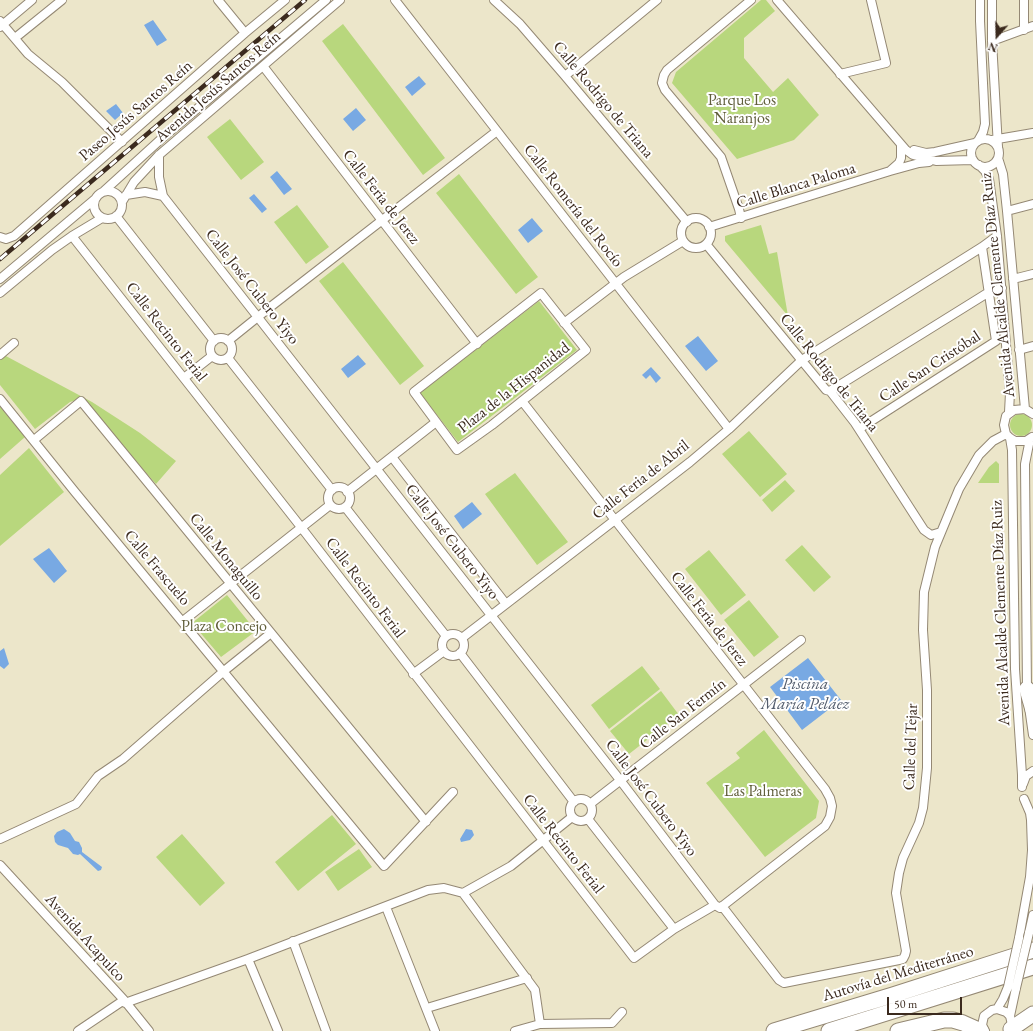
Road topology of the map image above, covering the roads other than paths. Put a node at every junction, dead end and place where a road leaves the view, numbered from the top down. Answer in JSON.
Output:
{"nodes":[{"id":1,"x":32,"y":0,"type":"edge"},
{"id":2,"x":62,"y":0,"type":"edge"},
{"id":3,"x":218,"y":0,"type":"edge"},
{"id":4,"x":285,"y":0,"type":"edge"},
{"id":5,"x":326,"y":0,"type":"edge"},
{"id":6,"x":340,"y":0,"type":"edge"},
{"id":7,"x":395,"y":0,"type":"edge"},
{"id":8,"x":494,"y":0,"type":"edge"},
{"id":9,"x":657,"y":0,"type":"edge"},
{"id":10,"x":751,"y":0,"type":"edge"},
{"id":11,"x":777,"y":0,"type":"edge"},
{"id":12,"x":871,"y":0,"type":"edge"},
{"id":13,"x":980,"y":0,"type":"edge"},
{"id":14,"x":992,"y":0,"type":"edge"},
{"id":15,"x":1024,"y":0,"type":"edge"},
{"id":16,"x":1,"y":24,"type":"edge"},
{"id":17,"x":1033,"y":26,"type":"edge"},
{"id":18,"x":1024,"y":30,"type":"junction"},
{"id":19,"x":245,"y":33,"type":"junction"},
{"id":20,"x":15,"y":38,"type":"junction"},
{"id":21,"x":992,"y":41,"type":"junction"},
{"id":22,"x":263,"y":66,"type":"junction"},
{"id":23,"x":840,"y":74,"type":"junction"},
{"id":24,"x":565,"y":76,"type":"junction"},
{"id":25,"x":497,"y":131,"type":"junction"},
{"id":26,"x":1033,"y":133,"type":"edge"},
{"id":27,"x":122,"y":142,"type":"junction"},
{"id":28,"x":976,"y":142,"type":"junction"},
{"id":29,"x":995,"y":142,"type":"junction"},
{"id":30,"x":901,"y":145,"type":"junction"},
{"id":31,"x":159,"y":155,"type":"junction"},
{"id":32,"x":998,"y":158,"type":"junction"},
{"id":33,"x":936,"y":161,"type":"junction"},
{"id":34,"x":976,"y":163,"type":"junction"},
{"id":35,"x":890,"y":171,"type":"junction"},
{"id":36,"x":104,"y":191,"type":"junction"},
{"id":37,"x":163,"y":196,"type":"junction"},
{"id":38,"x":95,"y":199,"type":"junction"},
{"id":39,"x":124,"y":199,"type":"junction"},
{"id":40,"x":1033,"y":204,"type":"edge"},
{"id":41,"x":1007,"y":211,"type":"junction"},
{"id":42,"x":116,"y":216,"type":"junction"},
{"id":43,"x":102,"y":218,"type":"junction"},
{"id":44,"x":741,"y":218,"type":"junction"},
{"id":45,"x":381,"y":220,"type":"junction"},
{"id":46,"x":687,"y":222,"type":"junction"},
{"id":47,"x":709,"y":227,"type":"junction"},
{"id":48,"x":72,"y":236,"type":"junction"},
{"id":49,"x":997,"y":236,"type":"junction"},
{"id":50,"x":2,"y":238,"type":"edge"},
{"id":51,"x":683,"y":241,"type":"junction"},
{"id":52,"x":706,"y":244,"type":"junction"},
{"id":53,"x":982,"y":247,"type":"junction"},
{"id":54,"x":1033,"y":274,"type":"edge"},
{"id":55,"x":0,"y":278,"type":"edge"},
{"id":56,"x":1013,"y":280,"type":"junction"},
{"id":57,"x":615,"y":283,"type":"junction"},
{"id":58,"x":1002,"y":288,"type":"junction"},
{"id":59,"x":989,"y":292,"type":"junction"},
{"id":60,"x":1,"y":293,"type":"edge"},
{"id":61,"x":258,"y":317,"type":"junction"},
{"id":62,"x":564,"y":323,"type":"junction"},
{"id":63,"x":214,"y":341,"type":"junction"},
{"id":64,"x":228,"y":341,"type":"junction"},
{"id":65,"x":14,"y":343,"type":"dead end"},
{"id":66,"x":477,"y":344,"type":"junction"},
{"id":67,"x":1033,"y":346,"type":"edge"},
{"id":68,"x":1019,"y":350,"type":"junction"},
{"id":69,"x":0,"y":354,"type":"edge"},
{"id":70,"x":212,"y":356,"type":"junction"},
{"id":71,"x":228,"y":358,"type":"junction"},
{"id":72,"x":802,"y":360,"type":"junction"},
{"id":73,"x":184,"y":378,"type":"junction"},
{"id":74,"x":830,"y":391,"type":"junction"},
{"id":75,"x":0,"y":399,"type":"edge"},
{"id":76,"x":522,"y":401,"type":"junction"},
{"id":77,"x":1025,"y":409,"type":"junction"},
{"id":78,"x":1010,"y":412,"type":"junction"},
{"id":79,"x":1033,"y":414,"type":"edge"},
{"id":80,"x":436,"y":422,"type":"junction"},
{"id":81,"x":729,"y":429,"type":"junction"},
{"id":82,"x":859,"y":429,"type":"junction"},
{"id":83,"x":1008,"y":436,"type":"junction"},
{"id":84,"x":1032,"y":438,"type":"edge"},
{"id":85,"x":34,"y":440,"type":"junction"},
{"id":86,"x":392,"y":457,"type":"junction"},
{"id":87,"x":377,"y":469,"type":"junction"},
{"id":88,"x":332,"y":490,"type":"junction"},
{"id":89,"x":347,"y":492,"type":"junction"},
{"id":90,"x":330,"y":505,"type":"junction"},
{"id":91,"x":345,"y":507,"type":"junction"},
{"id":92,"x":615,"y":519,"type":"junction"},
{"id":93,"x":301,"y":527,"type":"junction"},
{"id":94,"x":941,"y":532,"type":"junction"},
{"id":95,"x":230,"y":583,"type":"junction"},
{"id":96,"x":506,"y":604,"type":"junction"},
{"id":97,"x":492,"y":615,"type":"junction"},
{"id":98,"x":183,"y":621,"type":"junction"},
{"id":99,"x":271,"y":633,"type":"junction"},
{"id":100,"x":446,"y":636,"type":"junction"},
{"id":101,"x":1030,"y":636,"type":"edge"},
{"id":102,"x":462,"y":638,"type":"junction"},
{"id":103,"x":801,"y":640,"type":"dead end"},
{"id":104,"x":444,"y":651,"type":"junction"},
{"id":105,"x":460,"y":653,"type":"junction"},
{"id":106,"x":224,"y":671,"type":"junction"},
{"id":107,"x":413,"y":674,"type":"junction"},
{"id":108,"x":743,"y":685,"type":"junction"},
{"id":109,"x":1027,"y":689,"type":"junction"},
{"id":110,"x":1033,"y":710,"type":"edge"},
{"id":111,"x":1033,"y":735,"type":"edge"},
{"id":112,"x":1033,"y":771,"type":"edge"},
{"id":113,"x":620,"y":780,"type":"junction"},
{"id":114,"x":1022,"y":787,"type":"junction"},
{"id":115,"x":453,"y":792,"type":"dead end"},
{"id":116,"x":1024,"y":799,"type":"junction"},
{"id":117,"x":574,"y":802,"type":"junction"},
{"id":118,"x":590,"y":804,"type":"junction"},
{"id":119,"x":1033,"y":809,"type":"edge"},
{"id":120,"x":572,"y":817,"type":"junction"},
{"id":121,"x":588,"y":819,"type":"junction"},
{"id":122,"x":426,"y":822,"type":"junction"},
{"id":123,"x":0,"y":839,"type":"edge"},
{"id":124,"x":543,"y":840,"type":"junction"},
{"id":125,"x":0,"y":865,"type":"edge"},
{"id":126,"x":463,"y":893,"type":"junction"},
{"id":127,"x":718,"y":906,"type":"junction"},
{"id":128,"x":386,"y":907,"type":"junction"},
{"id":129,"x":1033,"y":916,"type":"edge"},
{"id":130,"x":674,"y":929,"type":"junction"},
{"id":131,"x":293,"y":941,"type":"junction"},
{"id":132,"x":1033,"y":950,"type":"edge"},
{"id":133,"x":634,"y":958,"type":"joint"},
{"id":134,"x":248,"y":959,"type":"junction"},
{"id":135,"x":1033,"y":967,"type":"edge"},
{"id":136,"x":527,"y":978,"type":"junction"},
{"id":137,"x":784,"y":983,"type":"joint"},
{"id":138,"x":124,"y":1002,"type":"junction"},
{"id":139,"x":427,"y":1008,"type":"junction"},
{"id":140,"x":997,"y":1009,"type":"junction"},
{"id":141,"x":622,"y":1012,"type":"dead end"},
{"id":142,"x":1033,"y":1014,"type":"edge"},
{"id":143,"x":540,"y":1024,"type":"junction"},
{"id":144,"x":1010,"y":1025,"type":"edge"},
{"id":145,"x":78,"y":1031,"type":"edge"},
{"id":146,"x":149,"y":1031,"type":"edge"},
{"id":147,"x":278,"y":1031,"type":"edge"},
{"id":148,"x":326,"y":1031,"type":"edge"},
{"id":149,"x":435,"y":1031,"type":"edge"},
{"id":150,"x":515,"y":1031,"type":"edge"},
{"id":151,"x":774,"y":1031,"type":"edge"},
{"id":152,"x":829,"y":1031,"type":"edge"},
{"id":153,"x":898,"y":1031,"type":"edge"},
{"id":154,"x":981,"y":1031,"type":"edge"},
{"id":155,"x":985,"y":1031,"type":"edge"}],
"edges":[{"from":1,"to":16,"type":"street"},
{"from":2,"to":20,"type":"street"},
{"from":3,"to":19,"type":"street"},
{"from":4,"to":19,"type":"street","name":"Paseo Jesús Santos Reín"},
{"from":5,"to":36,"type":"street","name":"Avenida Jesús Santos Reín"},
{"from":6,"to":22,"type":"street","name":"Avenida Jesús Santos Reín"},
{"from":7,"to":25,"type":"street","name":"Calle Romería del Rocío"},
{"from":8,"to":24,"type":"street","name":"Calle Rodrigo de Triana"},
{"from":9,"to":24,"type":"street"},
{"from":10,"to":44,"type":"street"},
{"from":11,"to":23,"type":"street"},
{"from":12,"to":23,"type":"street"},
{"from":13,"to":28,"type":"street"},
{"from":14,"to":21,"type":"street"},
{"from":15,"to":18,"type":"street"},
{"from":16,"to":20,"type":"street"},
{"from":17,"to":18,"type":"street"},
{"from":18,"to":21,"type":"street"},
{"from":19,"to":27,"type":"street","name":"Paseo Jesús Santos Reín"},
{"from":20,"to":27,"type":"street"},
{"from":21,"to":29,"type":"street"},
{"from":22,"to":31,"type":"street","name":"Avenida Jesús Santos Reín"},
{"from":22,"to":45,"type":"street","name":"Calle Feria de Jerez"},
{"from":23,"to":30,"type":"street"},
{"from":24,"to":46,"type":"street","name":"Calle Rodrigo de Triana"},
{"from":25,"to":45,"type":"street"},
{"from":25,"to":57,"type":"street","name":"Calle Romería del Rocío"},
{"from":26,"to":29,"type":"street"},
{"from":27,"to":50,"type":"street","name":"Paseo Jesús Santos Reín"},
{"from":28,"to":29,"type":"street"},
{"from":28,"to":30,"type":"street"},
{"from":28,"to":34,"type":"street"},
{"from":29,"to":32,"type":"street"},
{"from":30,"to":33,"type":"street"},
{"from":30,"to":35,"type":"street"},
{"from":31,"to":37,"type":"street","name":"Calle José Cubero Yiyo"},
{"from":31,"to":39,"type":"street","name":"Avenida Jesús Santos Reín"},
{"from":32,"to":34,"type":"street"},
{"from":32,"to":41,"type":"street","name":"Avenida Alcalde Clemente Díaz Ruiz"},
{"from":33,"to":34,"type":"street"},
{"from":33,"to":35,"type":"street","name":"Calle Blanca Paloma"},
{"from":34,"to":49,"type":"street","name":"Avenida Alcalde Clemente Díaz Ruiz"},
{"from":35,"to":44,"type":"street","name":"Calle Blanca Paloma"},
{"from":36,"to":38,"type":"street"},
{"from":36,"to":39,"type":"street"},
{"from":37,"to":39,"type":"street"},
{"from":37,"to":61,"type":"street","name":"Calle José Cubero Yiyo"},
{"from":38,"to":43,"type":"street"},
{"from":38,"to":55,"type":"street"},
{"from":39,"to":42,"type":"street"},
{"from":40,"to":41,"type":"street"},
{"from":41,"to":56,"type":"street","name":"Avenida Alcalde Clemente Díaz Ruiz"},
{"from":42,"to":43,"type":"street"},
{"from":42,"to":63,"type":"street"},
{"from":43,"to":48,"type":"street"},
{"from":44,"to":47,"type":"street","name":"Calle Blanca Paloma"},
{"from":45,"to":61,"type":"street"},
{"from":45,"to":66,"type":"street","name":"Calle Feria de Jerez"},
{"from":46,"to":47,"type":"street"},
{"from":46,"to":51,"type":"street"},
{"from":47,"to":52,"type":"street"},
{"from":48,"to":60,"type":"street"},
{"from":48,"to":73,"type":"street","name":"Calle Recinto Ferial"},
{"from":49,"to":53,"type":"street","name":"Calle Feria de Abril"},
{"from":49,"to":58,"type":"street","name":"Avenida Alcalde Clemente Díaz Ruiz"},
{"from":51,"to":52,"type":"street"},
{"from":51,"to":57,"type":"street"},
{"from":52,"to":72,"type":"street","name":"Calle Rodrigo de Triana"},
{"from":53,"to":59,"type":"street","name":"Calle San Cristóbal"},
{"from":53,"to":72,"type":"street","name":"Calle Feria de Abril"},
{"from":54,"to":56,"type":"street"},
{"from":56,"to":68,"type":"street","name":"Avenida Alcalde Clemente Díaz Ruiz"},
{"from":57,"to":62,"type":"street"},
{"from":57,"to":81,"type":"street","name":"Calle Romería del Rocío"},
{"from":58,"to":59,"type":"street"},
{"from":58,"to":78,"type":"street","name":"Avenida Alcalde Clemente Díaz Ruiz"},
{"from":59,"to":74,"type":"street"},
{"from":59,"to":82,"type":"street","name":"Calle San Cristóbal"},
{"from":61,"to":64,"type":"street"},
{"from":61,"to":87,"type":"street","name":"Calle José Cubero Yiyo"},
{"from":62,"to":66,"type":"street","name":"Plaza de la Hispanidad"},
{"from":62,"to":76,"type":"street","name":"Plaza de la Hispanidad"},
{"from":63,"to":64,"type":"street"},
{"from":63,"to":70,"type":"street"},
{"from":64,"to":71,"type":"street"},
{"from":65,"to":69,"type":"street"},
{"from":66,"to":80,"type":"street","name":"Plaza de la Hispanidad"},
{"from":67,"to":68,"type":"street"},
{"from":68,"to":77,"type":"street","name":"Avenida Alcalde Clemente Díaz Ruiz"},
{"from":70,"to":71,"type":"street"},
{"from":70,"to":73,"type":"street"},
{"from":71,"to":88,"type":"street"},
{"from":72,"to":74,"type":"street","name":"Calle Rodrigo de Triana"},
{"from":72,"to":81,"type":"street","name":"Calle Feria de Abril"},
{"from":73,"to":93,"type":"street","name":"Calle Recinto Ferial"},
{"from":74,"to":82,"type":"street","name":"Calle Rodrigo de Triana"},
{"from":75,"to":85,"type":"street","name":"Calle Frascuelo"},
{"from":76,"to":80,"type":"street","name":"Plaza de la Hispanidad"},
{"from":76,"to":92,"type":"street","name":"Calle Feria de Jerez"},
{"from":77,"to":78,"type":"street"},
{"from":77,"to":79,"type":"street"},
{"from":78,"to":83,"type":"street","name":"Avenida Alcalde Clemente Díaz Ruiz"},
{"from":80,"to":86,"type":"street"},
{"from":81,"to":92,"type":"street","name":"Calle Feria de Abril"},
{"from":82,"to":94,"type":"street","name":"Calle Rodrigo de Triana"},
{"from":83,"to":84,"type":"street"},
{"from":83,"to":94,"type":"street","name":"Calle del Tejar"},
{"from":83,"to":114,"type":"street","name":"Avenida Alcalde Clemente Díaz Ruiz"},
{"from":84,"to":101,"type":"street","name":"Avenida Alcalde Clemente Díaz Ruiz"},
{"from":85,"to":95,"type":"street","name":"Calle Monaguillo"},
{"from":85,"to":98,"type":"street","name":"Calle Frascuelo"},
{"from":86,"to":87,"type":"street"},
{"from":86,"to":96,"type":"street"},
{"from":87,"to":89,"type":"street"},
{"from":87,"to":97,"type":"street","name":"Calle José Cubero Yiyo"},
{"from":88,"to":89,"type":"street"},
{"from":88,"to":90,"type":"street"},
{"from":89,"to":91,"type":"street"},
{"from":90,"to":91,"type":"street"},
{"from":90,"to":93,"type":"street"},
{"from":91,"to":100,"type":"street"},
{"from":92,"to":96,"type":"street","name":"Calle Feria de Abril"},
{"from":92,"to":108,"type":"street","name":"Calle Feria de Jerez"},
{"from":93,"to":95,"type":"street"},
{"from":93,"to":107,"type":"street","name":"Calle Recinto Ferial"},
{"from":94,"to":137,"type":"street","name":"Calle del Tejar"},
{"from":95,"to":98,"type":"street"},
{"from":95,"to":99,"type":"street","name":"Calle Monaguillo"},
{"from":96,"to":97,"type":"street","name":"Calle Feria de Abril"},
{"from":97,"to":102,"type":"street","name":"Calle Feria de Abril"},
{"from":97,"to":113,"type":"street","name":"Calle José Cubero Yiyo"},
{"from":98,"to":106,"type":"street","name":"Calle Frascuelo"},
{"from":99,"to":106,"type":"street"},
{"from":99,"to":122,"type":"street","name":"Calle Monaguillo"},
{"from":100,"to":102,"type":"street"},
{"from":100,"to":104,"type":"street"},
{"from":101,"to":109,"type":"street","name":"Avenida Alcalde Clemente Díaz Ruiz"},
{"from":102,"to":105,"type":"street"},
{"from":103,"to":108,"type":"street","name":"Calle San Fermín"},
{"from":104,"to":105,"type":"street"},
{"from":104,"to":107,"type":"street"},
{"from":105,"to":117,"type":"street"},
{"from":106,"to":122,"type":"street","name":"Calle Frascuelo"},
{"from":106,"to":123,"type":"street"},
{"from":107,"to":124,"type":"street","name":"Calle Recinto Ferial"},
{"from":108,"to":113,"type":"street","name":"Calle San Fermín"},
{"from":108,"to":127,"type":"street","name":"Calle Feria de Jerez"},
{"from":109,"to":110,"type":"highway"},
{"from":109,"to":111,"type":"street","name":"Avenida Alcalde Clemente Díaz Ruiz"},
{"from":112,"to":114,"type":"street"},
{"from":113,"to":118,"type":"street","name":"Calle San Fermín"},
{"from":113,"to":127,"type":"street","name":"Calle José Cubero Yiyo"},
{"from":114,"to":116,"type":"street","name":"Avenida Alcalde Clemente Díaz Ruiz"},
{"from":115,"to":122,"type":"street"},
{"from":116,"to":119,"type":"street"},
{"from":116,"to":140,"type":"street","name":"Avenida Alcalde Clemente Díaz Ruiz","bridge":true},
{"from":117,"to":118,"type":"street"},
{"from":117,"to":120,"type":"street"},
{"from":118,"to":121,"type":"street"},
{"from":120,"to":121,"type":"street"},
{"from":120,"to":124,"type":"street"},
{"from":121,"to":130,"type":"street"},
{"from":124,"to":126,"type":"street"},
{"from":124,"to":133,"type":"street","name":"Calle Recinto Ferial"},
{"from":125,"to":138,"type":"street","name":"Avenida Acapulco"},
{"from":126,"to":128,"type":"street"},
{"from":126,"to":136,"type":"street"},
{"from":127,"to":130,"type":"street","name":"Calle Feria de Jerez"},
{"from":127,"to":137,"type":"street","name":"Calle José Cubero Yiyo"},
{"from":128,"to":131,"type":"street"},
{"from":128,"to":139,"type":"street"},
{"from":129,"to":144,"type":"street","bridge":true},
{"from":130,"to":133,"type":"street","name":"Calle Feria de Jerez"},
{"from":131,"to":134,"type":"street"},
{"from":131,"to":148,"type":"street"},
{"from":132,"to":151,"type":"highway","name":"Autovía del Mediterráneo"},
{"from":134,"to":138,"type":"street"},
{"from":134,"to":147,"type":"street"},
{"from":135,"to":152,"type":"highway"},
{"from":136,"to":139,"type":"street"},
{"from":136,"to":143,"type":"street"},
{"from":138,"to":145,"type":"street"},
{"from":138,"to":146,"type":"street","name":"Avenida Acapulco"},
{"from":139,"to":149,"type":"street"},
{"from":140,"to":144,"type":"street"},
{"from":140,"to":155,"type":"street"},
{"from":141,"to":143,"type":"street"},
{"from":142,"to":144,"type":"highway"},
{"from":143,"to":150,"type":"street"},
{"from":153,"to":154,"type":"highway"}]}
